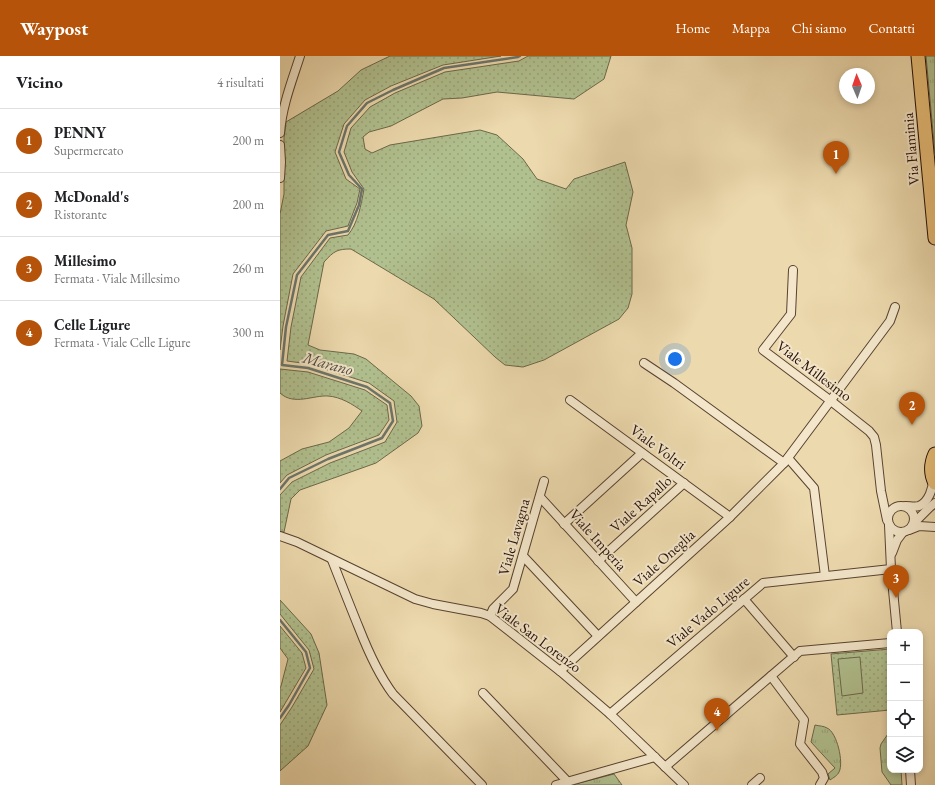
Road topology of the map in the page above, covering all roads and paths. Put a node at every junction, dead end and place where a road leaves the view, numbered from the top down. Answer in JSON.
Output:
{"nodes":[{"id":1,"x":300,"y":56,"type":"edge"},
{"id":2,"x":918,"y":56,"type":"edge"},
{"id":3,"x":280,"y":133,"type":"edge"},
{"id":4,"x":280,"y":145,"type":"edge"},
{"id":5,"x":280,"y":174,"type":"edge"},
{"id":6,"x":280,"y":178,"type":"edge"},
{"id":7,"x":935,"y":238,"type":"edge"},
{"id":8,"x":793,"y":270,"type":"dead end"},
{"id":9,"x":895,"y":307,"type":"dead end"},
{"id":10,"x":644,"y":363,"type":"dead end"},
{"id":11,"x":570,"y":400,"type":"dead end"},
{"id":12,"x":831,"y":401,"type":"junction"},
{"id":13,"x":642,"y":453,"type":"junction"},
{"id":14,"x":935,"y":454,"type":"edge"},
{"id":15,"x":786,"y":460,"type":"junction"},
{"id":16,"x":544,"y":481,"type":"dead end"},
{"id":17,"x":934,"y":481,"type":"edge"},
{"id":18,"x":684,"y":483,"type":"junction"},
{"id":19,"x":881,"y":491,"type":"junction"},
{"id":20,"x":540,"y":497,"type":"junction"},
{"id":21,"x":935,"y":503,"type":"edge"},
{"id":22,"x":896,"y":506,"type":"junction"},
{"id":23,"x":906,"y":506,"type":"junction"},
{"id":24,"x":730,"y":516,"type":"junction"},
{"id":25,"x":888,"y":522,"type":"junction"},
{"id":26,"x":564,"y":524,"type":"junction"},
{"id":27,"x":935,"y":527,"type":"edge"},
{"id":28,"x":908,"y":528,"type":"junction"},
{"id":29,"x":280,"y":536,"type":"edge"},
{"id":30,"x":523,"y":556,"type":"junction"},
{"id":31,"x":890,"y":558,"type":"junction"},
{"id":32,"x":332,"y":560,"type":"junction"},
{"id":33,"x":598,"y":561,"type":"junction"},
{"id":34,"x":891,"y":569,"type":"junction"},
{"id":35,"x":825,"y":576,"type":"junction"},
{"id":36,"x":744,"y":600,"type":"junction"},
{"id":37,"x":636,"y":602,"type":"junction"},
{"id":38,"x":490,"y":616,"type":"junction"},
{"id":39,"x":897,"y":629,"type":"edge"},
{"id":40,"x":598,"y":636,"type":"junction"},
{"id":41,"x":887,"y":643,"type":"edge"},
{"id":42,"x":794,"y":656,"type":"junction"},
{"id":43,"x":560,"y":671,"type":"junction"},
{"id":44,"x":770,"y":676,"type":"junction"},
{"id":45,"x":483,"y":693,"type":"dead end"},
{"id":46,"x":610,"y":714,"type":"junction"},
{"id":47,"x":655,"y":757,"type":"junction"},
{"id":48,"x":665,"y":767,"type":"junction"},
{"id":49,"x":910,"y":773,"type":"edge"},
{"id":50,"x":760,"y":778,"type":"dead end"},
{"id":51,"x":568,"y":782,"type":"junction"},
{"id":52,"x":482,"y":785,"type":"edge"},
{"id":53,"x":556,"y":785,"type":"edge"},
{"id":54,"x":684,"y":785,"type":"edge"},
{"id":55,"x":752,"y":785,"type":"edge"},
{"id":56,"x":821,"y":785,"type":"edge"},
{"id":57,"x":911,"y":785,"type":"edge"}],
"edges":[{"from":1,"to":3,"type":"street"},
{"from":2,"to":7,"type":"main road","name":"Via Flaminia"},
{"from":4,"to":5,"type":"street"},
{"from":5,"to":6,"type":"street"},
{"from":8,"to":12,"type":"street","name":"Viale Millesimo"},
{"from":9,"to":12,"type":"street","name":"Viale Oneglia"},
{"from":10,"to":15,"type":"street"},
{"from":11,"to":13,"type":"street","name":"Viale Voltri"},
{"from":12,"to":15,"type":"street","name":"Viale Oneglia"},
{"from":12,"to":19,"type":"street","name":"Viale Millesimo"},
{"from":13,"to":18,"type":"street","name":"Viale Voltri"},
{"from":13,"to":26,"type":"street"},
{"from":14,"to":17,"type":"main road"},
{"from":15,"to":24,"type":"street","name":"Viale Oneglia"},
{"from":15,"to":35,"type":"street"},
{"from":16,"to":20,"type":"street","name":"Viale Lavagna"},
{"from":17,"to":23,"type":"street"},
{"from":18,"to":24,"type":"street","name":"Viale Voltri"},
{"from":18,"to":33,"type":"street","name":"Viale Rapallo"},
{"from":19,"to":22,"type":"street"},
{"from":19,"to":25,"type":"street","name":"Viale Millesimo"},
{"from":20,"to":26,"type":"street","name":"Viale Imperia"},
{"from":20,"to":30,"type":"street","name":"Viale Lavagna"},
{"from":21,"to":28,"type":"street","name":"Viale Millesimo"},
{"from":22,"to":23,"type":"street"},
{"from":22,"to":25,"type":"street"},
{"from":23,"to":28,"type":"street"},
{"from":24,"to":37,"type":"street","name":"Viale Oneglia"},
{"from":25,"to":28,"type":"street"},
{"from":25,"to":31,"type":"street","name":"Viale Millesimo"},
{"from":26,"to":33,"type":"street","name":"Viale Imperia"},
{"from":27,"to":28,"type":"street"},
{"from":28,"to":31,"type":"street","name":"Viale Millesimo"},
{"from":29,"to":32,"type":"street","name":"Viale San Lorenzo"},
{"from":30,"to":38,"type":"street","name":"Viale Lavagna"},
{"from":30,"to":40,"type":"street"},
{"from":31,"to":34,"type":"street","name":"Viale Millesimo"},
{"from":32,"to":38,"type":"street","name":"Viale San Lorenzo"},
{"from":32,"to":52,"type":"street"},
{"from":33,"to":37,"type":"street","name":"Viale Imperia"},
{"from":34,"to":35,"type":"street","name":"Viale Vado Ligure"},
{"from":34,"to":39,"type":"street","name":"Viale Millesimo"},
{"from":35,"to":36,"type":"street","name":"Viale Vado Ligure"},
{"from":36,"to":42,"type":"street"},
{"from":36,"to":46,"type":"street","name":"Viale Vado Ligure"},
{"from":37,"to":40,"type":"street","name":"Viale Oneglia"},
{"from":38,"to":43,"type":"street","name":"Viale San Lorenzo"},
{"from":40,"to":43,"type":"street","name":"Viale Oneglia"},
{"from":41,"to":42,"type":"street"},
{"from":42,"to":44,"type":"street"},
{"from":43,"to":46,"type":"street","name":"Viale San Lorenzo"},
{"from":44,"to":48,"type":"street"},
{"from":44,"to":56,"type":"street"},
{"from":45,"to":51,"type":"street"},
{"from":46,"to":47,"type":"street","name":"Viale San Lorenzo"},
{"from":47,"to":48,"type":"street","name":"Viale San Lorenzo"},
{"from":47,"to":51,"type":"street"},
{"from":48,"to":54,"type":"street","name":"Viale San Lorenzo"},
{"from":49,"to":57,"type":"street"},
{"from":50,"to":55,"type":"street"},
{"from":51,"to":53,"type":"street"}]}
